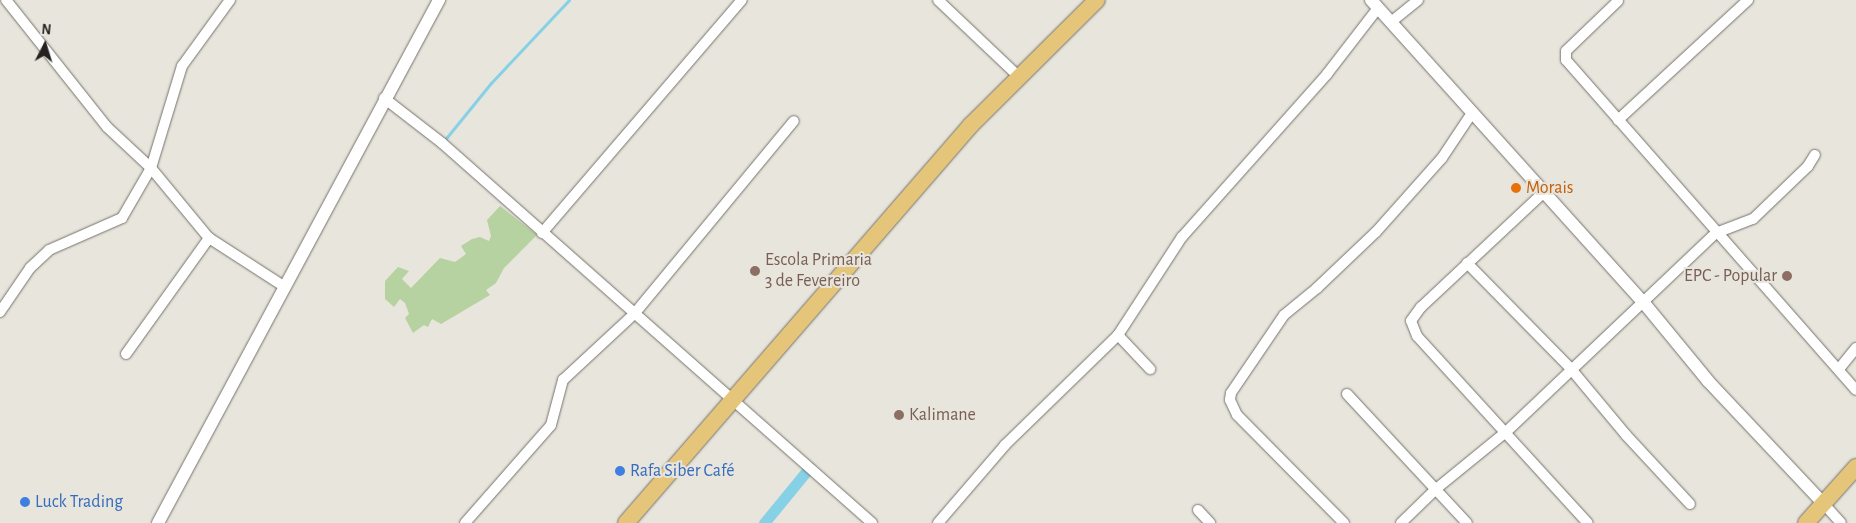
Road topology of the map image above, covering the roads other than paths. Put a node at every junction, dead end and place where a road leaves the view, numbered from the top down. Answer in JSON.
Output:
{"nodes":[{"id":1,"x":6,"y":0,"type":"edge"},
{"id":2,"x":230,"y":0,"type":"edge"},
{"id":3,"x":439,"y":0,"type":"edge"},
{"id":4,"x":742,"y":0,"type":"edge"},
{"id":5,"x":938,"y":0,"type":"edge"},
{"id":6,"x":1096,"y":0,"type":"edge"},
{"id":7,"x":1418,"y":0,"type":"edge"},
{"id":8,"x":1748,"y":0,"type":"edge"},
{"id":9,"x":1618,"y":1,"type":"edge"},
{"id":10,"x":1375,"y":4,"type":"edge"},
{"id":11,"x":1391,"y":22,"type":"junction"},
{"id":12,"x":1018,"y":76,"type":"junction"},
{"id":13,"x":384,"y":98,"type":"junction"},
{"id":14,"x":1472,"y":113,"type":"junction"},
{"id":15,"x":1618,"y":120,"type":"junction"},
{"id":16,"x":794,"y":121,"type":"dead end"},
{"id":17,"x":1815,"y":155,"type":"dead end"},
{"id":18,"x":151,"y":168,"type":"junction"},
{"id":19,"x":1543,"y":193,"type":"junction"},
{"id":20,"x":1716,"y":232,"type":"junction"},
{"id":21,"x":542,"y":233,"type":"junction"},
{"id":22,"x":209,"y":238,"type":"junction"},
{"id":23,"x":1467,"y":263,"type":"junction"},
{"id":24,"x":285,"y":288,"type":"junction"},
{"id":25,"x":1644,"y":304,"type":"junction"},
{"id":26,"x":0,"y":312,"type":"edge"},
{"id":27,"x":635,"y":313,"type":"junction"},
{"id":28,"x":1118,"y":335,"type":"junction"},
{"id":29,"x":1856,"y":348,"type":"edge"},
{"id":30,"x":126,"y":354,"type":"dead end"},
{"id":31,"x":1150,"y":369,"type":"dead end"},
{"id":32,"x":1572,"y":369,"type":"junction"},
{"id":33,"x":1839,"y":369,"type":"junction"},
{"id":34,"x":1856,"y":390,"type":"edge"},
{"id":35,"x":1347,"y":394,"type":"dead end"},
{"id":36,"x":734,"y":400,"type":"junction"},
{"id":37,"x":1506,"y":432,"type":"junction"},
{"id":38,"x":1856,"y":467,"type":"edge"},
{"id":39,"x":1436,"y":489,"type":"junction"},
{"id":40,"x":1690,"y":504,"type":"dead end"},
{"id":41,"x":1824,"y":504,"type":"junction"},
{"id":42,"x":1198,"y":510,"type":"dead end"},
{"id":43,"x":158,"y":523,"type":"edge"},
{"id":44,"x":465,"y":523,"type":"edge"},
{"id":45,"x":626,"y":523,"type":"edge"},
{"id":46,"x":872,"y":523,"type":"edge"},
{"id":47,"x":938,"y":523,"type":"edge"},
{"id":48,"x":1210,"y":523,"type":"edge"},
{"id":49,"x":1344,"y":523,"type":"edge"},
{"id":50,"x":1401,"y":523,"type":"edge"},
{"id":51,"x":1467,"y":523,"type":"edge"},
{"id":52,"x":1588,"y":523,"type":"edge"},
{"id":53,"x":1806,"y":523,"type":"edge"},
{"id":54,"x":1841,"y":523,"type":"edge"}],
"edges":[{"from":1,"to":18,"type":"street"},
{"from":2,"to":18,"type":"street"},
{"from":3,"to":13,"type":"street"},
{"from":4,"to":21,"type":"street"},
{"from":5,"to":12,"type":"street"},
{"from":6,"to":12,"type":"main road"},
{"from":7,"to":11,"type":"street"},
{"from":8,"to":15,"type":"street"},
{"from":9,"to":15,"type":"street"},
{"from":10,"to":11,"type":"street"},
{"from":10,"to":28,"type":"street"},
{"from":11,"to":14,"type":"street"},
{"from":12,"to":36,"type":"main road"},
{"from":13,"to":21,"type":"street"},
{"from":13,"to":24,"type":"street"},
{"from":14,"to":19,"type":"street"},
{"from":14,"to":49,"type":"street"},
{"from":15,"to":20,"type":"street"},
{"from":16,"to":27,"type":"street"},
{"from":17,"to":20,"type":"street"},
{"from":18,"to":22,"type":"street"},
{"from":18,"to":26,"type":"street"},
{"from":19,"to":23,"type":"street"},
{"from":19,"to":25,"type":"street"},
{"from":20,"to":25,"type":"street"},
{"from":20,"to":33,"type":"street"},
{"from":21,"to":27,"type":"street"},
{"from":22,"to":24,"type":"street"},
{"from":22,"to":30,"type":"street"},
{"from":23,"to":32,"type":"street"},
{"from":23,"to":37,"type":"street"},
{"from":24,"to":43,"type":"street"},
{"from":25,"to":32,"type":"street"},
{"from":25,"to":41,"type":"street"},
{"from":27,"to":36,"type":"street"},
{"from":27,"to":44,"type":"street"},
{"from":28,"to":31,"type":"street"},
{"from":28,"to":47,"type":"street"},
{"from":29,"to":33,"type":"street"},
{"from":32,"to":37,"type":"street"},
{"from":32,"to":40,"type":"street"},
{"from":33,"to":34,"type":"street"},
{"from":35,"to":39,"type":"street"},
{"from":36,"to":45,"type":"main road"},
{"from":36,"to":46,"type":"street"},
{"from":37,"to":39,"type":"street"},
{"from":37,"to":52,"type":"street"},
{"from":38,"to":41,"type":"main road"},
{"from":39,"to":50,"type":"street"},
{"from":39,"to":51,"type":"street"},
{"from":41,"to":53,"type":"main road"},
{"from":41,"to":54,"type":"street"},
{"from":42,"to":48,"type":"street"}]}
